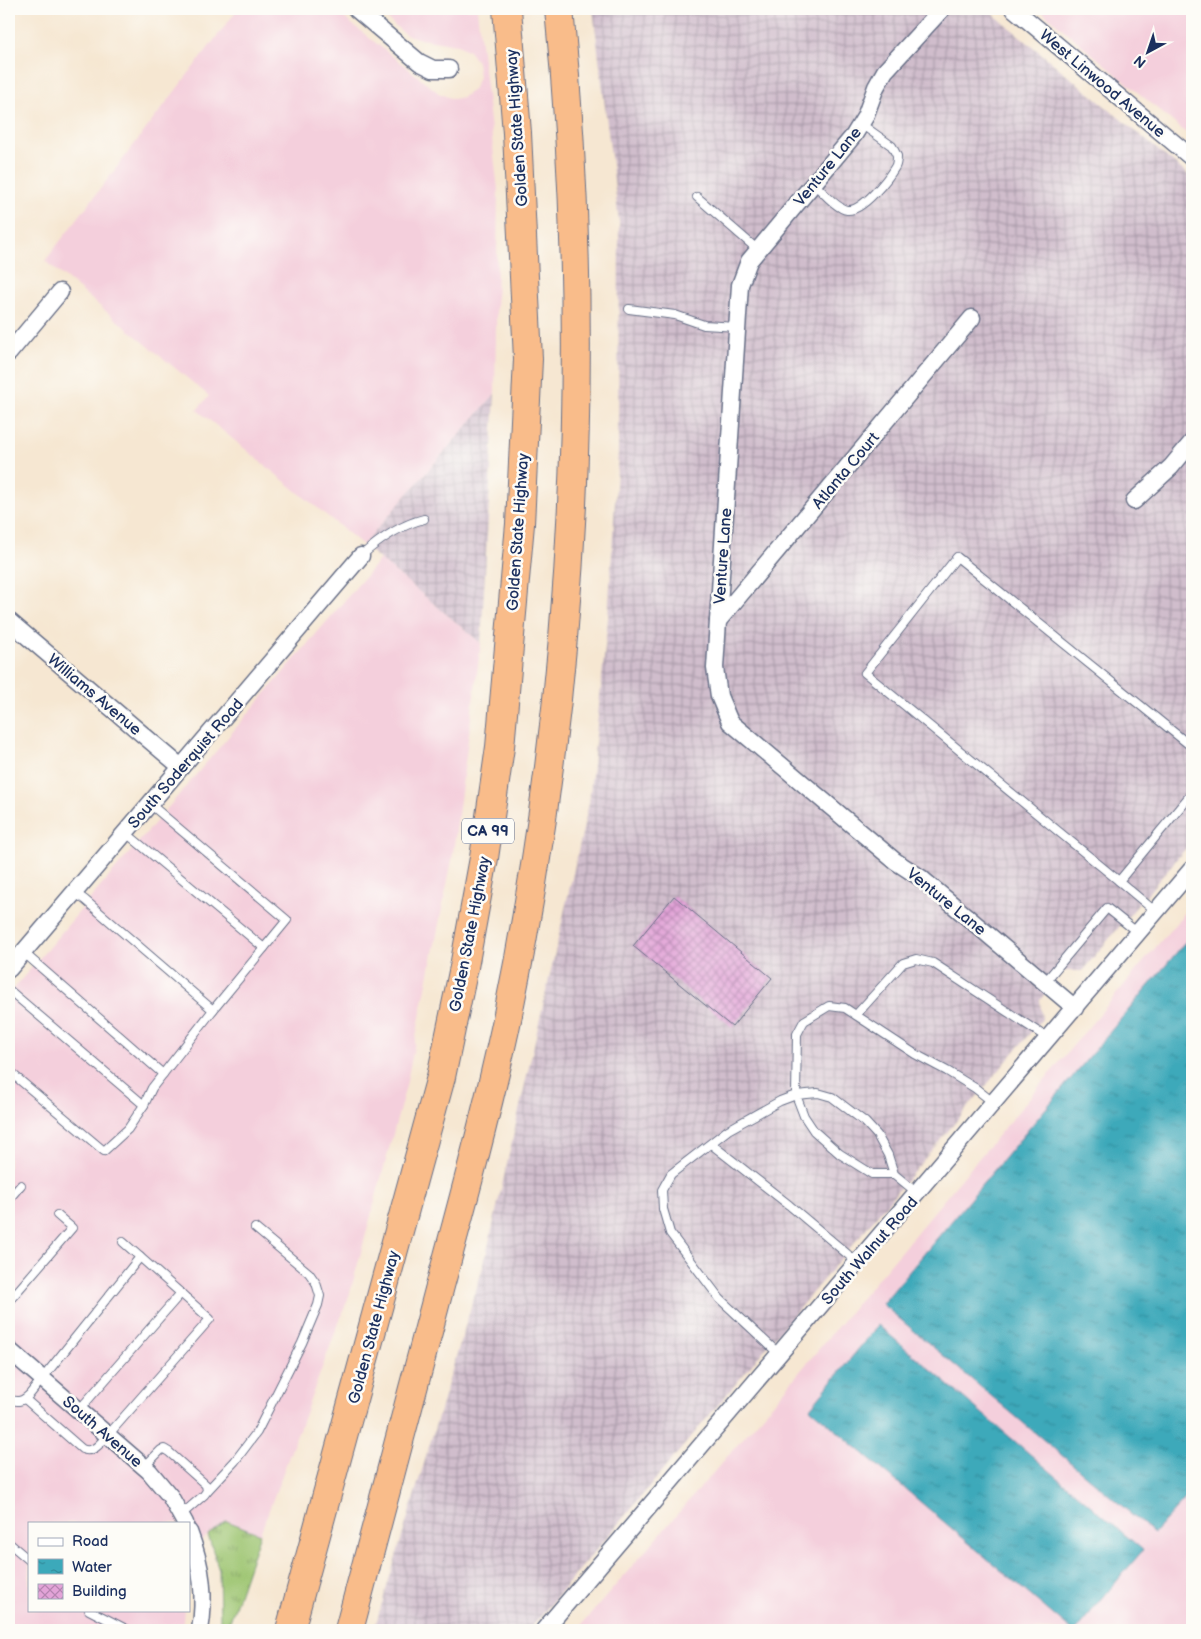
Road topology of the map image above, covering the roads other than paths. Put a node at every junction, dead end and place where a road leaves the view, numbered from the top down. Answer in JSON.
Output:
{"nodes":[{"id":1,"x":356,"y":9,"type":"edge"},
{"id":2,"x":507,"y":9,"type":"edge"},
{"id":3,"x":558,"y":9,"type":"edge"},
{"id":4,"x":942,"y":9,"type":"edge"},
{"id":5,"x":1014,"y":9,"type":"edge"},
{"id":6,"x":449,"y":69,"type":"dead end"},
{"id":7,"x":861,"y":124,"type":"junction"},
{"id":8,"x":1192,"y":158,"type":"edge"},
{"id":9,"x":814,"y":184,"type":"junction"},
{"id":10,"x":697,"y":197,"type":"dead end"},
{"id":11,"x":758,"y":250,"type":"junction"},
{"id":12,"x":60,"y":292,"type":"dead end"},
{"id":13,"x":629,"y":309,"type":"dead end"},
{"id":14,"x":972,"y":318,"type":"dead end"},
{"id":15,"x":737,"y":327,"type":"junction"},
{"id":16,"x":9,"y":354,"type":"edge"},
{"id":17,"x":1192,"y":442,"type":"edge"},
{"id":18,"x":1134,"y":501,"type":"dead end"},
{"id":19,"x":424,"y":518,"type":"dead end"},
{"id":20,"x":361,"y":556,"type":"joint"},
{"id":21,"x":9,"y":621,"type":"edge"},
{"id":22,"x":718,"y":621,"type":"junction"},
{"id":23,"x":1192,"y":747,"type":"edge"},
{"id":24,"x":181,"y":768,"type":"junction"},
{"id":25,"x":1192,"y":793,"type":"edge"},
{"id":26,"x":150,"y":804,"type":"junction"},
{"id":27,"x":125,"y":832,"type":"junction"},
{"id":28,"x":1192,"y":869,"type":"edge"},
{"id":29,"x":1119,"y":881,"type":"junction"},
{"id":30,"x":74,"y":892,"type":"junction"},
{"id":31,"x":1156,"y":912,"type":"junction"},
{"id":32,"x":1138,"y":933,"type":"junction"},
{"id":33,"x":264,"y":948,"type":"junction"},
{"id":34,"x":23,"y":952,"type":"junction"},
{"id":35,"x":9,"y":969,"type":"edge"},
{"id":36,"x":1045,"y":982,"type":"junction"},
{"id":37,"x":9,"y":990,"type":"edge"},
{"id":38,"x":1075,"y":1008,"type":"junction"},
{"id":39,"x":213,"y":1010,"type":"junction"},
{"id":40,"x":856,"y":1015,"type":"junction"},
{"id":41,"x":1049,"y":1039,"type":"junction"},
{"id":42,"x":9,"y":1071,"type":"edge"},
{"id":43,"x":164,"y":1074,"type":"junction"},
{"id":44,"x":796,"y":1095,"type":"junction"},
{"id":45,"x":994,"y":1103,"type":"junction"},
{"id":46,"x":144,"y":1105,"type":"junction"},
{"id":47,"x":711,"y":1144,"type":"junction"},
{"id":48,"x":894,"y":1174,"type":"junction"},
{"id":49,"x":21,"y":1184,"type":"dead end"},
{"id":50,"x":917,"y":1193,"type":"junction"},
{"id":51,"x":10,"y":1196,"type":"edge"},
{"id":52,"x":57,"y":1215,"type":"dead end"},
{"id":53,"x":255,"y":1228,"type":"dead end"},
{"id":54,"x":123,"y":1242,"type":"dead end"},
{"id":55,"x":140,"y":1257,"type":"junction"},
{"id":56,"x":858,"y":1263,"type":"junction"},
{"id":57,"x":181,"y":1293,"type":"junction"},
{"id":58,"x":9,"y":1301,"type":"edge"},
{"id":59,"x":9,"y":1350,"type":"edge"},
{"id":60,"x":780,"y":1355,"type":"junction"},
{"id":61,"x":42,"y":1378,"type":"junction"},
{"id":62,"x":9,"y":1399,"type":"edge"},
{"id":63,"x":25,"y":1399,"type":"junction"},
{"id":64,"x":79,"y":1410,"type":"junction"},
{"id":65,"x":108,"y":1435,"type":"junction"},
{"id":66,"x":145,"y":1466,"type":"junction"},
{"id":67,"x":207,"y":1491,"type":"junction"},
{"id":68,"x":183,"y":1519,"type":"edge"},
{"id":69,"x":190,"y":1535,"type":"edge"},
{"id":70,"x":9,"y":1543,"type":"edge"},
{"id":71,"x":28,"y":1559,"type":"edge"},
{"id":72,"x":93,"y":1612,"type":"edge"},
{"id":73,"x":547,"y":1629,"type":"edge"},
{"id":74,"x":128,"y":1630,"type":"edge"},
{"id":75,"x":200,"y":1630,"type":"edge"},
{"id":76,"x":290,"y":1630,"type":"edge"},
{"id":77,"x":349,"y":1630,"type":"edge"}],
"edges":[{"from":1,"to":6,"type":"street"},
{"from":2,"to":76,"type":"highway","name":"Golden State Highway","number":"CA 99"},
{"from":3,"to":77,"type":"highway","number":"CA 99"},
{"from":4,"to":7,"type":"street","name":"Venture Lane"},
{"from":5,"to":8,"type":"street","name":"West Linwood Avenue"},
{"from":7,"to":9,"type":"street","name":"Venture Lane"},
{"from":7,"to":9,"type":"lane"},
{"from":9,"to":11,"type":"street","name":"Venture Lane"},
{"from":10,"to":11,"type":"lane"},
{"from":11,"to":15,"type":"street","name":"Venture Lane"},
{"from":12,"to":16,"type":"street"},
{"from":13,"to":15,"type":"lane"},
{"from":14,"to":22,"type":"street","name":"Atlanta Court"},
{"from":15,"to":22,"type":"street","name":"Venture Lane"},
{"from":17,"to":18,"type":"street"},
{"from":19,"to":20,"type":"lane"},
{"from":20,"to":24,"type":"street","name":"South Soderquist Road"},
{"from":21,"to":24,"type":"street","name":"Williams Avenue"},
{"from":22,"to":36,"type":"street","name":"Venture Lane"},
{"from":23,"to":29,"type":"lane"},
{"from":24,"to":26,"type":"street","name":"South Soderquist Road"},
{"from":25,"to":29,"type":"lane"},
{"from":26,"to":27,"type":"street","name":"South Soderquist Road"},
{"from":26,"to":33,"type":"lane"},
{"from":27,"to":30,"type":"street","name":"South Soderquist Road"},
{"from":27,"to":33,"type":"lane"},
{"from":28,"to":31,"type":"street","name":"South Walnut Road"},
{"from":29,"to":31,"type":"lane"},
{"from":30,"to":34,"type":"street","name":"South Soderquist Road"},
{"from":30,"to":39,"type":"lane"},
{"from":31,"to":32,"type":"street","name":"South Walnut Road"},
{"from":32,"to":36,"type":"lane"},
{"from":32,"to":38,"type":"street","name":"South Walnut Road"},
{"from":33,"to":39,"type":"lane"},
{"from":34,"to":35,"type":"street","name":"South Soderquist Road"},
{"from":34,"to":43,"type":"lane"},
{"from":36,"to":38,"type":"street","name":"Venture Lane"},
{"from":37,"to":46,"type":"lane"},
{"from":38,"to":41,"type":"street","name":"South Walnut Road"},
{"from":39,"to":43,"type":"lane"},
{"from":40,"to":41,"type":"lane"},
{"from":40,"to":44,"type":"lane"},
{"from":40,"to":45,"type":"lane"},
{"from":41,"to":45,"type":"street","name":"South Walnut Road"},
{"from":42,"to":46,"type":"lane"},
{"from":43,"to":46,"type":"lane"},
{"from":44,"to":47,"type":"lane"},
{"from":44,"to":48,"type":"lane"},
{"from":44,"to":48,"type":"lane"},
{"from":45,"to":50,"type":"street","name":"South Walnut Road"},
{"from":47,"to":56,"type":"lane"},
{"from":47,"to":60,"type":"lane"},
{"from":48,"to":50,"type":"lane"},
{"from":49,"to":51,"type":"lane"},
{"from":50,"to":56,"type":"street","name":"South Walnut Road"},
{"from":52,"to":58,"type":"lane"},
{"from":53,"to":67,"type":"lane"},
{"from":54,"to":55,"type":"lane"},
{"from":55,"to":57,"type":"lane"},
{"from":55,"to":61,"type":"lane"},
{"from":56,"to":60,"type":"street","name":"South Walnut Road"},
{"from":57,"to":64,"type":"lane"},
{"from":57,"to":65,"type":"lane"},
{"from":59,"to":61,"type":"street","name":"South Avenue"},
{"from":60,"to":73,"type":"street","name":"South Walnut Road"},
{"from":61,"to":63,"type":"lane"},
{"from":61,"to":64,"type":"street","name":"South Avenue"},
{"from":62,"to":63,"type":"lane"},
{"from":63,"to":65,"type":"lane"},
{"from":64,"to":65,"type":"street","name":"South Avenue"},
{"from":65,"to":66,"type":"street","name":"South Avenue"},
{"from":66,"to":67,"type":"lane"},
{"from":66,"to":68,"type":"street","name":"South Avenue"},
{"from":67,"to":68,"type":"lane"},
{"from":69,"to":75,"type":"street"},
{"from":70,"to":71,"type":"lane"},
{"from":72,"to":74,"type":"lane"}]}
